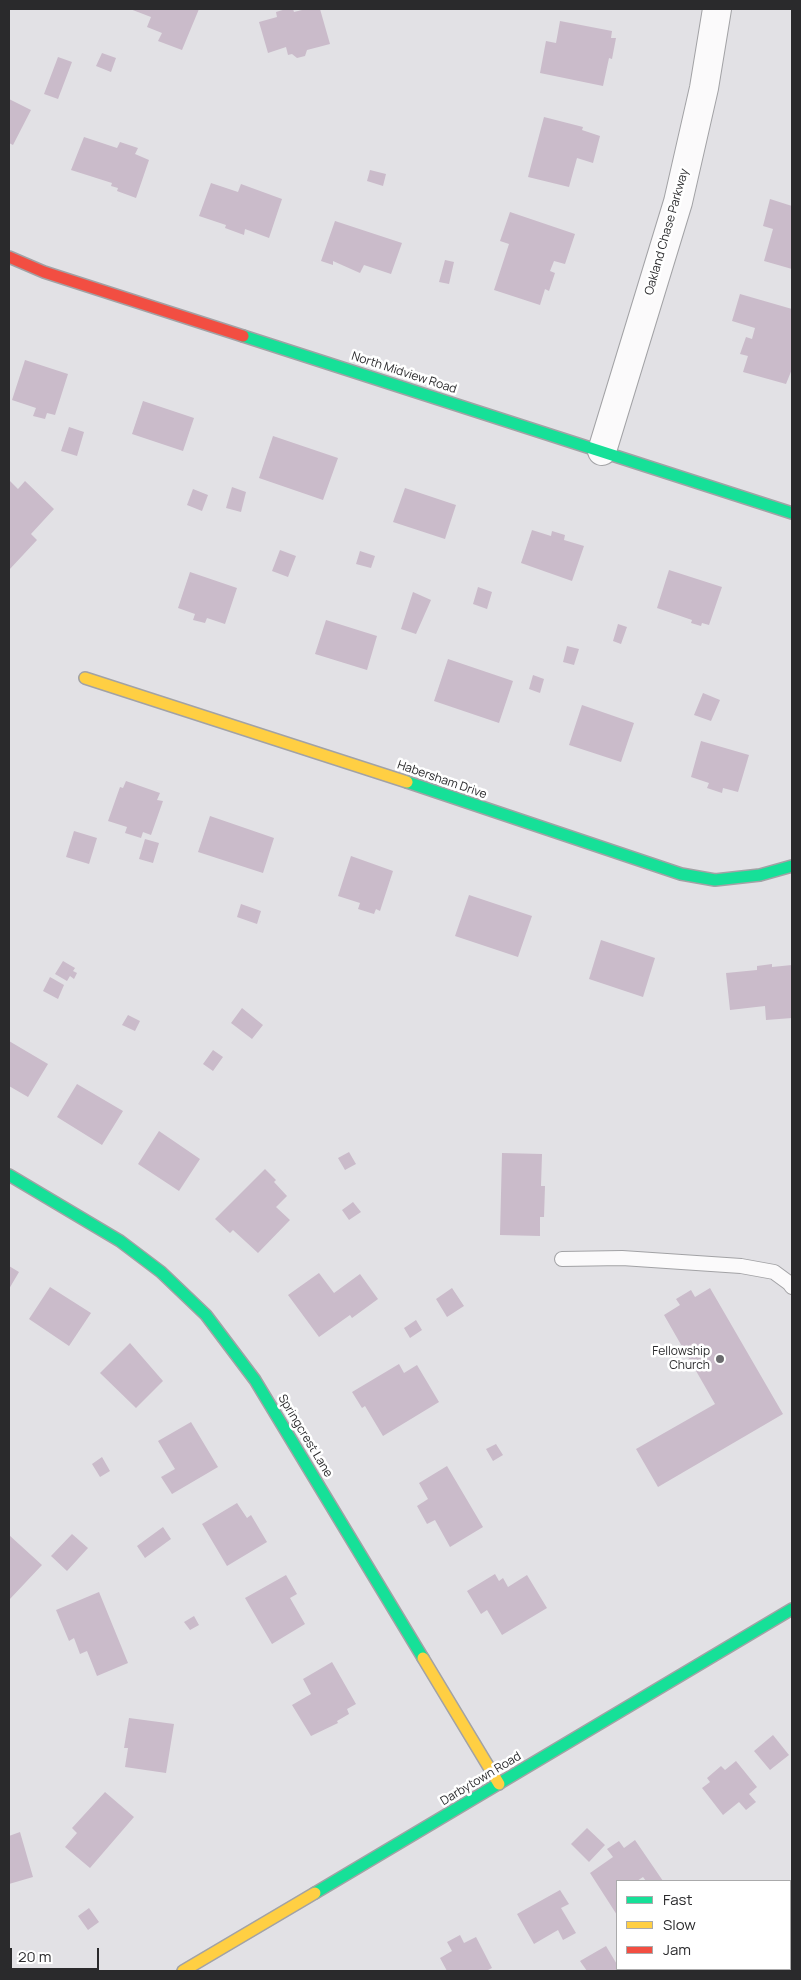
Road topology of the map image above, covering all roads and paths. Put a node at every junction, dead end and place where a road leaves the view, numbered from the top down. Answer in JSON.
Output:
{"nodes":[{"id":1,"x":716,"y":9,"type":"edge"},
{"id":2,"x":9,"y":258,"type":"edge"},
{"id":3,"x":602,"y":451,"type":"junction"},
{"id":4,"x":792,"y":513,"type":"edge"},
{"id":5,"x":85,"y":678,"type":"dead end"},
{"id":6,"x":792,"y":866,"type":"edge"},
{"id":7,"x":9,"y":1175,"type":"edge"},
{"id":8,"x":562,"y":1259,"type":"dead end"},
{"id":9,"x":791,"y":1284,"type":"edge"},
{"id":10,"x":792,"y":1609,"type":"edge"},
{"id":11,"x":499,"y":1784,"type":"junction"},
{"id":12,"x":183,"y":1971,"type":"edge"}],
"edges":[{"from":1,"to":3,"type":"street","name":"Oakland Chase Parkway"},
{"from":2,"to":3,"type":"street","name":"North Midview Road"},
{"from":3,"to":4,"type":"street","name":"North Midview Road"},
{"from":5,"to":6,"type":"street","name":"Habersham Drive"},
{"from":7,"to":11,"type":"street","name":"Springcrest Lane"},
{"from":8,"to":9,"type":"lane"},
{"from":10,"to":11,"type":"street","name":"Darbytown Road"},
{"from":11,"to":12,"type":"street","name":"Darbytown Road"}]}
